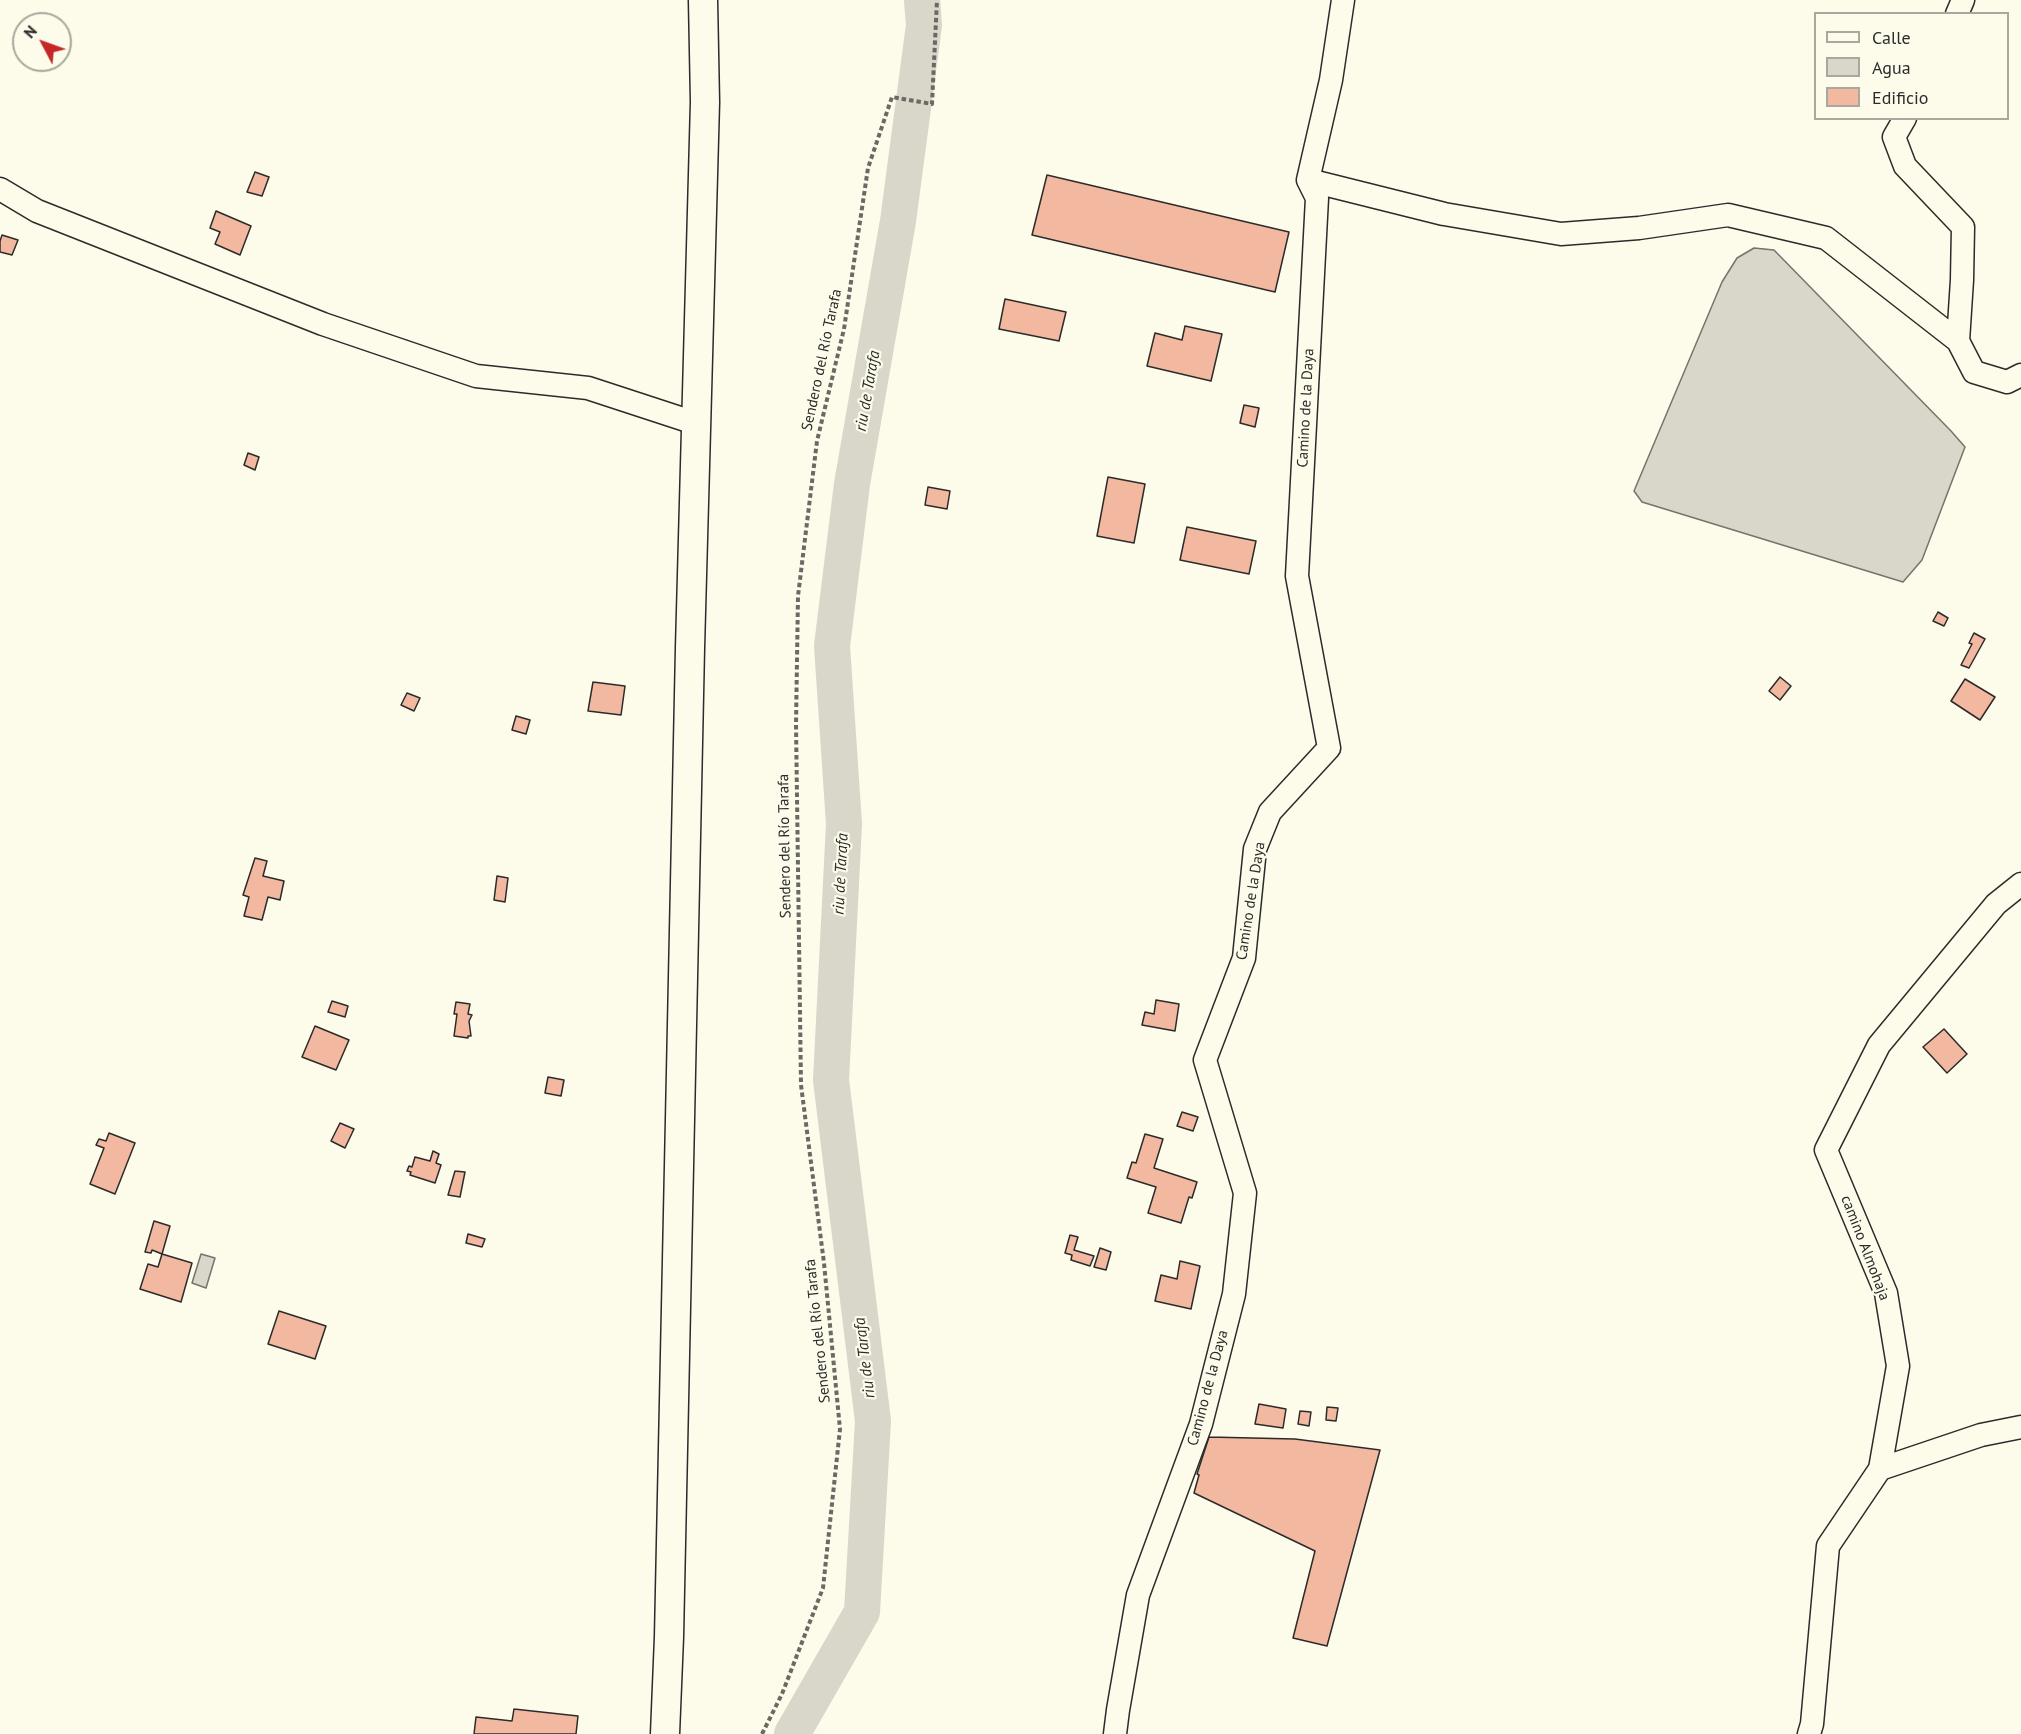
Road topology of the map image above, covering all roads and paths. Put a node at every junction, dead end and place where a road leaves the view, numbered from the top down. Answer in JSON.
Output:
{"nodes":[{"id":1,"x":703,"y":0,"type":"edge"},
{"id":2,"x":937,"y":0,"type":"edge"},
{"id":3,"x":1343,"y":0,"type":"edge"},
{"id":4,"x":1904,"y":120,"type":"edge"},
{"id":5,"x":1308,"y":180,"type":"junction"},
{"id":6,"x":0,"y":189,"type":"edge"},
{"id":7,"x":1958,"y":341,"type":"junction"},
{"id":8,"x":2021,"y":375,"type":"edge"},
{"id":9,"x":696,"y":423,"type":"junction"},
{"id":10,"x":2021,"y":884,"type":"edge"},
{"id":11,"x":2021,"y":1427,"type":"edge"},
{"id":12,"x":1880,"y":1469,"type":"junction"},
{"id":13,"x":665,"y":1734,"type":"edge"},
{"id":14,"x":762,"y":1734,"type":"edge"},
{"id":15,"x":1115,"y":1734,"type":"edge"},
{"id":16,"x":1809,"y":1734,"type":"edge"}],
"edges":[{"from":1,"to":9,"type":"main road"},
{"from":2,"to":14,"type":"path","name":"Sendero del Río Tarafa"},
{"from":3,"to":5,"type":"street","name":"Camino de la Daya"},
{"from":4,"to":7,"type":"street"},
{"from":5,"to":7,"type":"street"},
{"from":5,"to":15,"type":"street","name":"Camino de la Daya"},
{"from":6,"to":9,"type":"street"},
{"from":7,"to":8,"type":"street"},
{"from":9,"to":13,"type":"main road"},
{"from":10,"to":12,"type":"street","name":"camino Almohaja"},
{"from":11,"to":12,"type":"street"},
{"from":12,"to":16,"type":"street","name":"camino Almohaja"}]}
